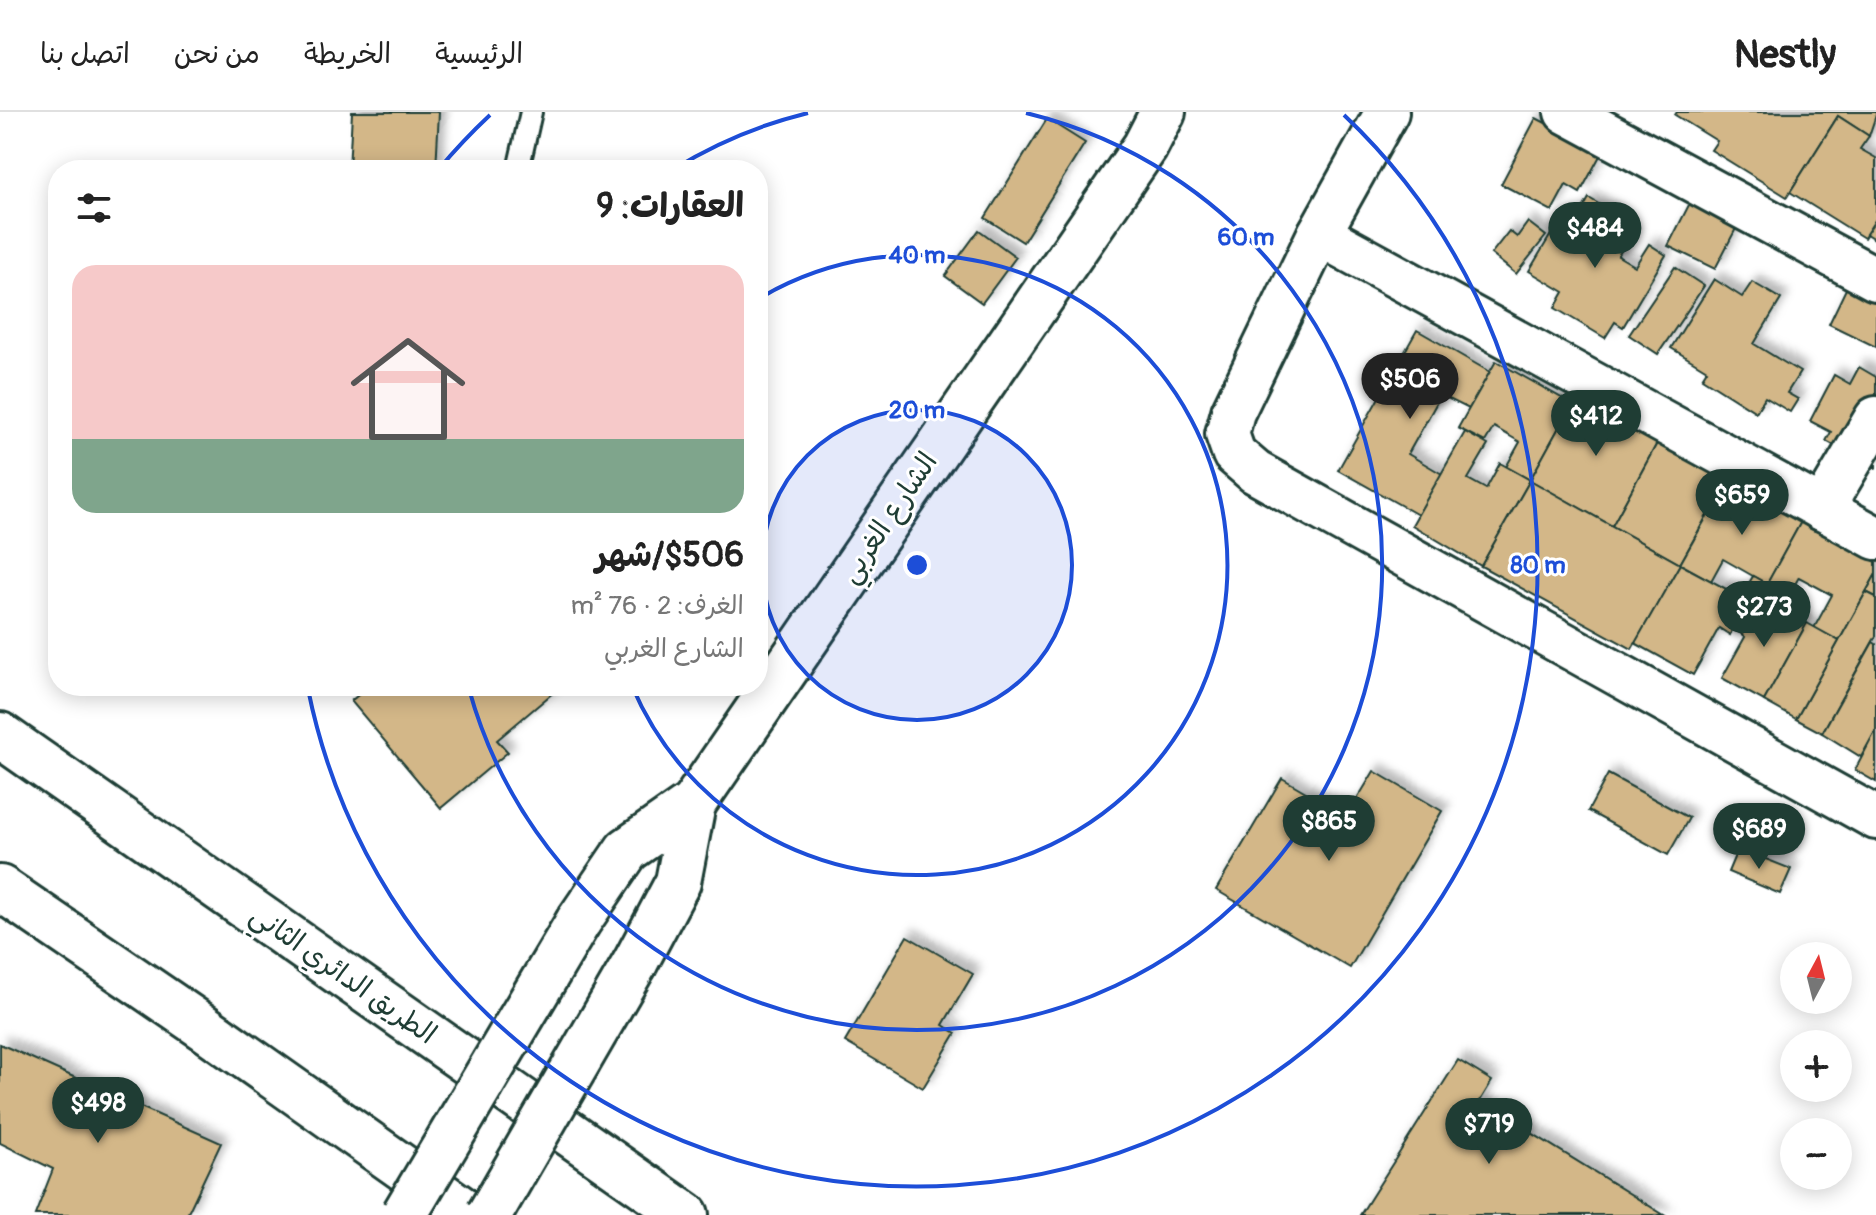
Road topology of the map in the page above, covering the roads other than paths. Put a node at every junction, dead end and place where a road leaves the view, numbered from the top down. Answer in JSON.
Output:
{"nodes":[{"id":1,"x":531,"y":112,"type":"edge"},
{"id":2,"x":1163,"y":112,"type":"edge"},
{"id":3,"x":1387,"y":112,"type":"edge"},
{"id":4,"x":1566,"y":112,"type":"edge"},
{"id":5,"x":520,"y":160,"type":"edge"},
{"id":6,"x":1319,"y":234,"type":"junction"},
{"id":7,"x":1876,"y":279,"type":"edge"},
{"id":8,"x":1876,"y":418,"type":"edge"},
{"id":9,"x":1822,"y":509,"type":"junction"},
{"id":10,"x":1876,"y":538,"type":"edge"},
{"id":11,"x":768,"y":695,"type":"edge"},
{"id":12,"x":767,"y":696,"type":"edge"},
{"id":13,"x":0,"y":735,"type":"edge"},
{"id":14,"x":693,"y":804,"type":"junction"},
{"id":15,"x":1876,"y":818,"type":"edge"},
{"id":16,"x":0,"y":888,"type":"edge"},
{"id":17,"x":404,"y":1215,"type":"edge"},
{"id":18,"x":470,"y":1215,"type":"edge"},
{"id":19,"x":489,"y":1215,"type":"edge"},
{"id":20,"x":686,"y":1215,"type":"edge"}],
"edges":[{"from":1,"to":5,"type":"lane"},
{"from":2,"to":11,"type":"main road","name":"الشارع الغربي"},
{"from":3,"to":6,"type":"street"},
{"from":4,"to":7,"type":"street"},
{"from":6,"to":9,"type":"street"},
{"from":6,"to":15,"type":"street"},
{"from":8,"to":9,"type":"street"},
{"from":9,"to":10,"type":"street"},
{"from":12,"to":14,"type":"main road","name":"الشارع الغربي"},
{"from":13,"to":20,"type":"main road","name":"الطريق الدائري الثاني"},
{"from":14,"to":17,"type":"main road","bridge":true},
{"from":14,"to":19,"type":"main road","bridge":true},
{"from":16,"to":18,"type":"main road"}]}
